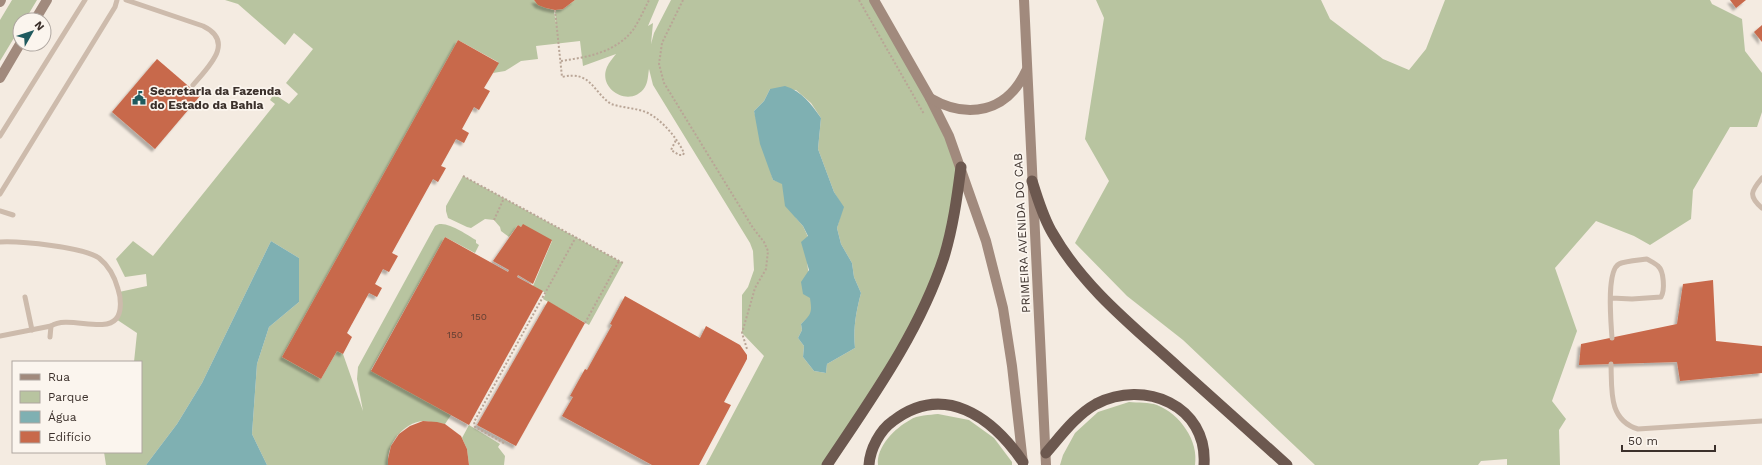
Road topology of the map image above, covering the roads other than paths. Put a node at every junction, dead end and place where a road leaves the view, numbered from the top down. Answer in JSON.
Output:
{"nodes":[{"id":1,"x":47,"y":0,"type":"edge"},
{"id":2,"x":85,"y":0,"type":"edge"},
{"id":3,"x":117,"y":0,"type":"edge"},
{"id":4,"x":126,"y":0,"type":"edge"},
{"id":5,"x":874,"y":0,"type":"edge"},
{"id":6,"x":1024,"y":0,"type":"edge"},
{"id":7,"x":40,"y":12,"type":"edge"},
{"id":8,"x":15,"y":52,"type":"edge"},
{"id":9,"x":1028,"y":69,"type":"junction"},
{"id":10,"x":0,"y":78,"type":"edge"},
{"id":11,"x":193,"y":85,"type":"dead end"},
{"id":12,"x":930,"y":98,"type":"junction"},
{"id":13,"x":0,"y":136,"type":"edge"},
{"id":14,"x":961,"y":167,"type":"junction"},
{"id":15,"x":1762,"y":178,"type":"edge"},
{"id":16,"x":1032,"y":181,"type":"junction"},
{"id":17,"x":0,"y":194,"type":"edge"},
{"id":18,"x":1762,"y":208,"type":"edge"},
{"id":19,"x":0,"y":211,"type":"edge"},
{"id":20,"x":13,"y":215,"type":"dead end"},
{"id":21,"x":0,"y":242,"type":"edge"},
{"id":22,"x":25,"y":297,"type":"dead end"},
{"id":23,"x":1611,"y":298,"type":"junction"},
{"id":24,"x":51,"y":326,"type":"junction"},
{"id":25,"x":32,"y":330,"type":"junction"},
{"id":26,"x":0,"y":336,"type":"edge"},
{"id":27,"x":50,"y":337,"type":"dead end"},
{"id":28,"x":1612,"y":338,"type":"dead end"},
{"id":29,"x":1611,"y":364,"type":"dead end"},
{"id":30,"x":1762,"y":421,"type":"edge"},
{"id":31,"x":1046,"y":453,"type":"junction"},
{"id":32,"x":1023,"y":463,"type":"edge"},
{"id":33,"x":827,"y":465,"type":"edge"},
{"id":34,"x":869,"y":465,"type":"edge"},
{"id":35,"x":1046,"y":465,"type":"edge"},
{"id":36,"x":1204,"y":465,"type":"edge"},
{"id":37,"x":1287,"y":465,"type":"edge"}],
"edges":[{"from":1,"to":7,"type":"main road"},
{"from":2,"to":13,"type":"lane"},
{"from":3,"to":17,"type":"lane"},
{"from":4,"to":11,"type":"lane"},
{"from":5,"to":12,"type":"main road","name":"PRIMEIRA AVENIDA DO CAB"},
{"from":6,"to":9,"type":"main road","name":"PRIMEIRA AVENIDA DO CAB"},
{"from":8,"to":10,"type":"main road"},
{"from":9,"to":12,"type":"main road"},
{"from":9,"to":16,"type":"main road","name":"PRIMEIRA AVENIDA DO CAB"},
{"from":12,"to":14,"type":"main road","name":"PRIMEIRA AVENIDA DO CAB"},
{"from":14,"to":32,"type":"main road","name":"PRIMEIRA AVENIDA DO CAB"},
{"from":14,"to":33,"type":"highway"},
{"from":15,"to":18,"type":"lane"},
{"from":16,"to":31,"type":"main road","name":"PRIMEIRA AVENIDA DO CAB"},
{"from":16,"to":37,"type":"highway"},
{"from":19,"to":20,"type":"lane"},
{"from":21,"to":24,"type":"lane"},
{"from":22,"to":25,"type":"lane"},
{"from":23,"to":23,"type":"lane"},
{"from":23,"to":28,"type":"lane"},
{"from":24,"to":25,"type":"lane"},
{"from":24,"to":27,"type":"lane"},
{"from":25,"to":26,"type":"lane"},
{"from":29,"to":30,"type":"lane"},
{"from":31,"to":35,"type":"main road","name":"PRIMEIRA AVENIDA DO CAB"},
{"from":31,"to":36,"type":"highway"},
{"from":32,"to":34,"type":"highway"}]}
